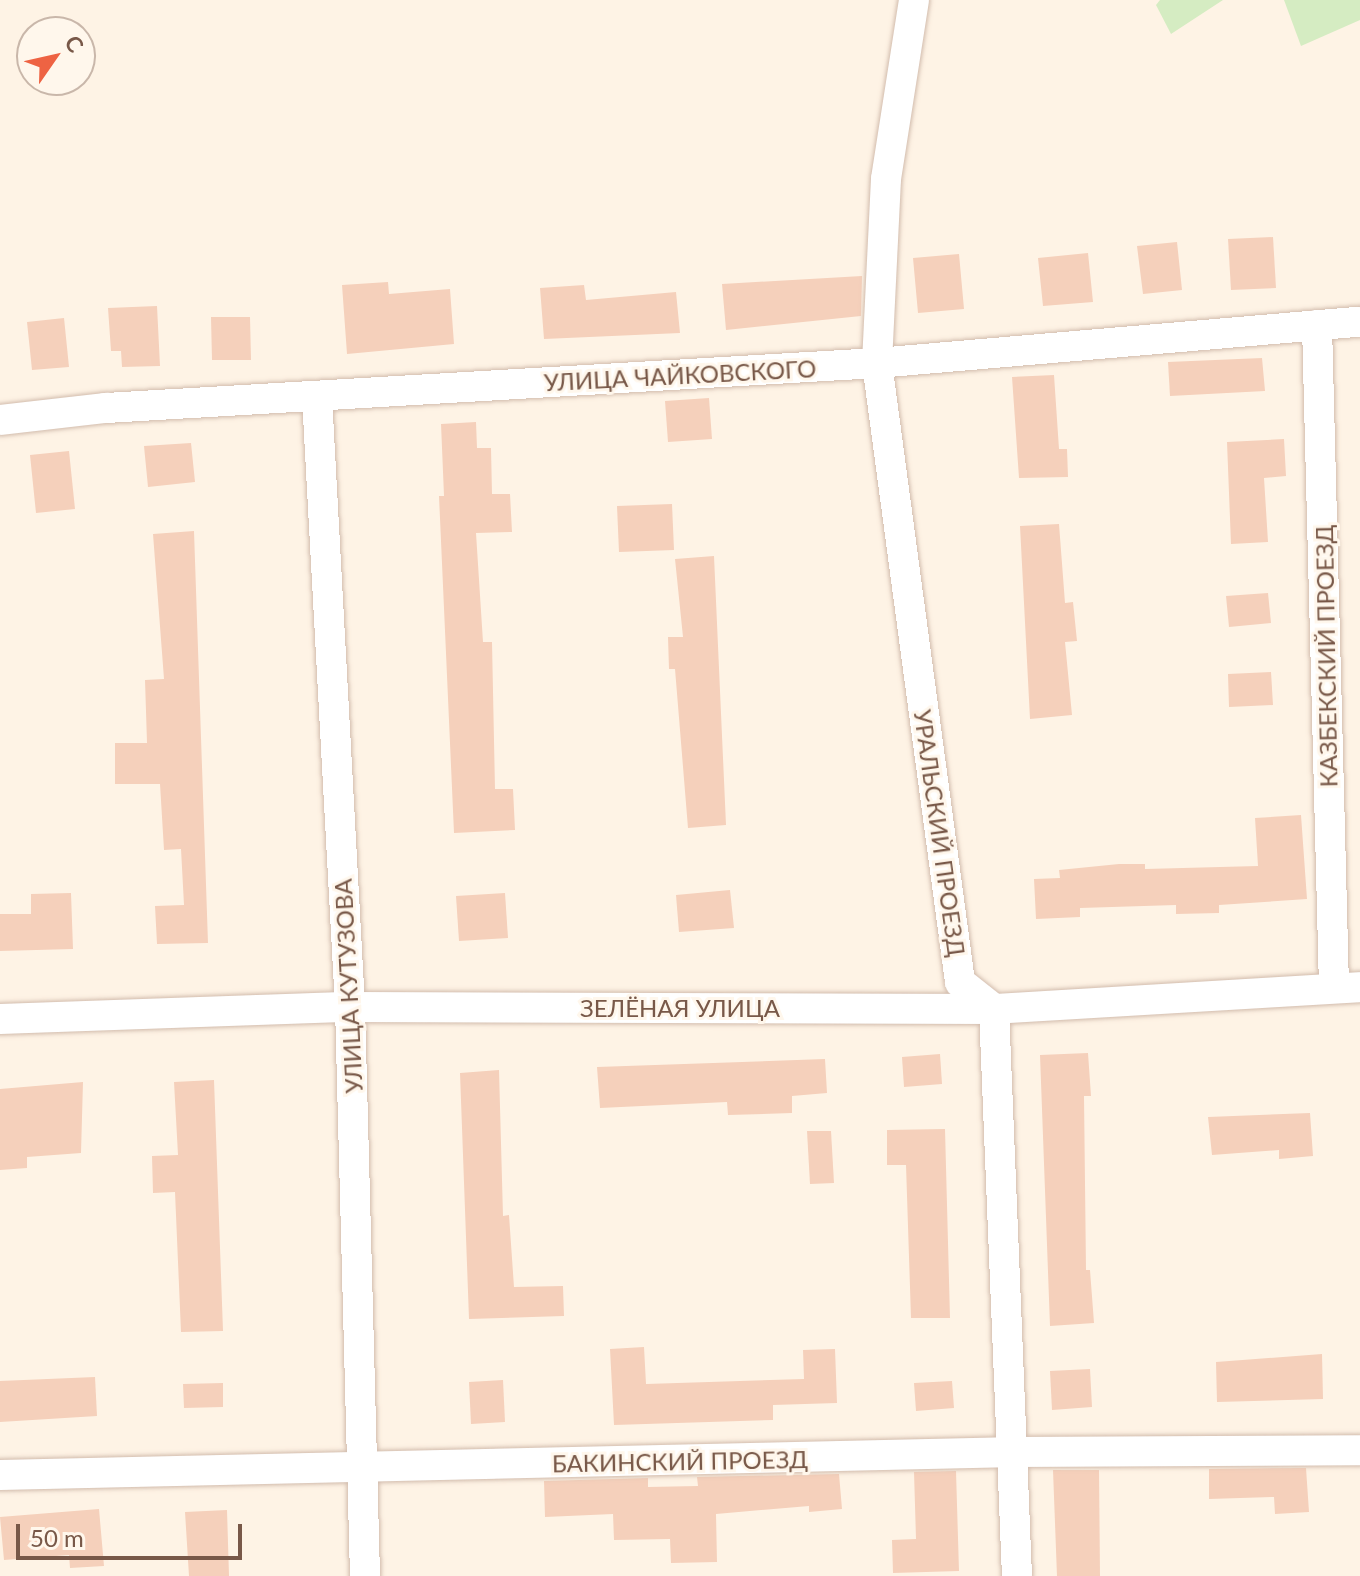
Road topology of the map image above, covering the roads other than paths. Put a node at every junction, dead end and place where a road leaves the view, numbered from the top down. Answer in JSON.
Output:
{"nodes":[{"id":1,"x":914,"y":0,"type":"edge"},
{"id":2,"x":1360,"y":322,"type":"edge"},
{"id":3,"x":1317,"y":325,"type":"junction"},
{"id":4,"x":877,"y":363,"type":"junction"},
{"id":5,"x":317,"y":397,"type":"junction"},
{"id":6,"x":0,"y":420,"type":"edge"},
{"id":7,"x":1347,"y":987,"type":"edge"},
{"id":8,"x":350,"y":1007,"type":"junction"},
{"id":9,"x":994,"y":1009,"type":"junction"},
{"id":10,"x":0,"y":1019,"type":"edge"},
{"id":11,"x":1360,"y":1450,"type":"edge"},
{"id":12,"x":1014,"y":1452,"type":"junction"},
{"id":13,"x":363,"y":1469,"type":"junction"},
{"id":14,"x":0,"y":1475,"type":"edge"},
{"id":15,"x":365,"y":1576,"type":"edge"},
{"id":16,"x":1017,"y":1576,"type":"edge"}],
"edges":[{"from":1,"to":4,"type":"street","name":"УРАЛЬСКИЙ ПРОЕЗД"},
{"from":2,"to":3,"type":"street","name":"УЛИЦА ЧАЙКОВСКОГО"},
{"from":3,"to":4,"type":"street","name":"УЛИЦА ЧАЙКОВСКОГО"},
{"from":3,"to":7,"type":"street","name":"КАЗБЕКСКИЙ ПРОЕЗД"},
{"from":4,"to":5,"type":"street","name":"УЛИЦА ЧАЙКОВСКОГО"},
{"from":4,"to":9,"type":"street","name":"УРАЛЬСКИЙ ПРОЕЗД"},
{"from":5,"to":6,"type":"street","name":"УЛИЦА ЧАЙКОВСКОГО"},
{"from":5,"to":8,"type":"street","name":"УЛИЦА КУТУЗОВА"},
{"from":7,"to":9,"type":"street","name":"ЗЕЛЁНАЯ УЛИЦА"},
{"from":8,"to":9,"type":"street","name":"ЗЕЛЁНАЯ УЛИЦА"},
{"from":8,"to":10,"type":"street","name":"ЗЕЛЁНАЯ УЛИЦА"},
{"from":8,"to":13,"type":"street","name":"УЛИЦА КУТУЗОВА"},
{"from":9,"to":12,"type":"street"},
{"from":11,"to":12,"type":"street","name":"БАКИНСКИЙ ПРОЕЗД"},
{"from":12,"to":13,"type":"street","name":"БАКИНСКИЙ ПРОЕЗД"},
{"from":12,"to":16,"type":"street"},
{"from":13,"to":14,"type":"street","name":"БАКИНСКИЙ ПРОЕЗД"},
{"from":13,"to":15,"type":"street","name":"УЛИЦА КУТУЗОВА"}]}
